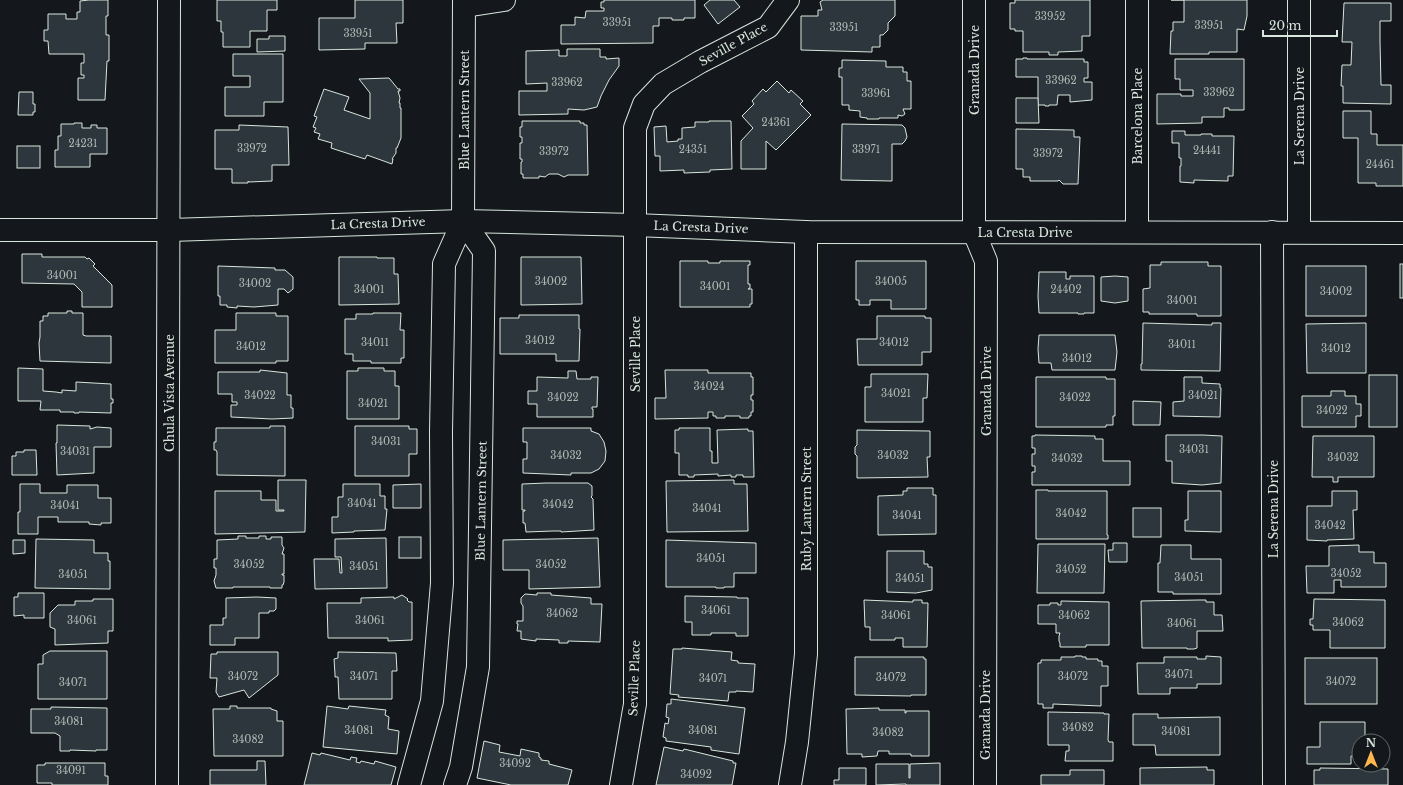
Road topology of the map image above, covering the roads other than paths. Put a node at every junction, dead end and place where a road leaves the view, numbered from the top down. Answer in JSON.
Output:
{"nodes":[{"id":1,"x":170,"y":0,"type":"edge"},
{"id":2,"x":504,"y":0,"type":"edge"},
{"id":3,"x":788,"y":0,"type":"edge"},
{"id":4,"x":974,"y":0,"type":"edge"},
{"id":5,"x":1137,"y":0,"type":"edge"},
{"id":6,"x":1299,"y":0,"type":"edge"},
{"id":7,"x":464,"y":3,"type":"edge"},
{"id":8,"x":463,"y":220,"type":"junction"},
{"id":9,"x":635,"y":225,"type":"junction"},
{"id":10,"x":0,"y":230,"type":"edge"},
{"id":11,"x":170,"y":230,"type":"junction"},
{"id":12,"x":806,"y":232,"type":"junction"},
{"id":13,"x":974,"y":232,"type":"junction"},
{"id":14,"x":1136,"y":232,"type":"junction"},
{"id":15,"x":1272,"y":232,"type":"junction"},
{"id":16,"x":1299,"y":232,"type":"junction"},
{"id":17,"x":1403,"y":233,"type":"edge"},
{"id":18,"x":167,"y":785,"type":"edge"},
{"id":19,"x":409,"y":785,"type":"edge"},
{"id":20,"x":455,"y":785,"type":"edge"},
{"id":21,"x":621,"y":785,"type":"edge"},
{"id":22,"x":790,"y":785,"type":"edge"},
{"id":23,"x":985,"y":785,"type":"edge"},
{"id":24,"x":1274,"y":785,"type":"edge"}],
"edges":[{"from":1,"to":11,"type":"street","name":"Chula Vista Avenue"},
{"from":2,"to":7,"type":"street"},
{"from":3,"to":9,"type":"street","name":"Seville Place"},
{"from":4,"to":13,"type":"street","name":"Granada Drive"},
{"from":5,"to":14,"type":"street","name":"Barcelona Place"},
{"from":6,"to":16,"type":"street","name":"La Serena Drive"},
{"from":7,"to":8,"type":"street","name":"Blue Lantern Street"},
{"from":8,"to":9,"type":"street","name":"La Cresta Drive"},
{"from":8,"to":11,"type":"street","name":"La Cresta Drive"},
{"from":8,"to":19,"type":"street","name":"Blue Lantern Street"},
{"from":8,"to":20,"type":"street","name":"Blue Lantern Street"},
{"from":9,"to":12,"type":"street","name":"La Cresta Drive"},
{"from":9,"to":21,"type":"street","name":"Seville Place"},
{"from":10,"to":11,"type":"street","name":"La Cresta Drive"},
{"from":11,"to":18,"type":"street","name":"Chula Vista Avenue"},
{"from":12,"to":13,"type":"street","name":"La Cresta Drive"},
{"from":12,"to":22,"type":"street","name":"Ruby Lantern Street"},
{"from":13,"to":14,"type":"street","name":"La Cresta Drive"},
{"from":13,"to":23,"type":"street","name":"Granada Drive"},
{"from":14,"to":15,"type":"street","name":"La Cresta Drive"},
{"from":15,"to":16,"type":"street","name":"La Cresta Drive"},
{"from":15,"to":24,"type":"street","name":"La Serena Drive"},
{"from":16,"to":17,"type":"street","name":"La Cresta Drive"}]}
